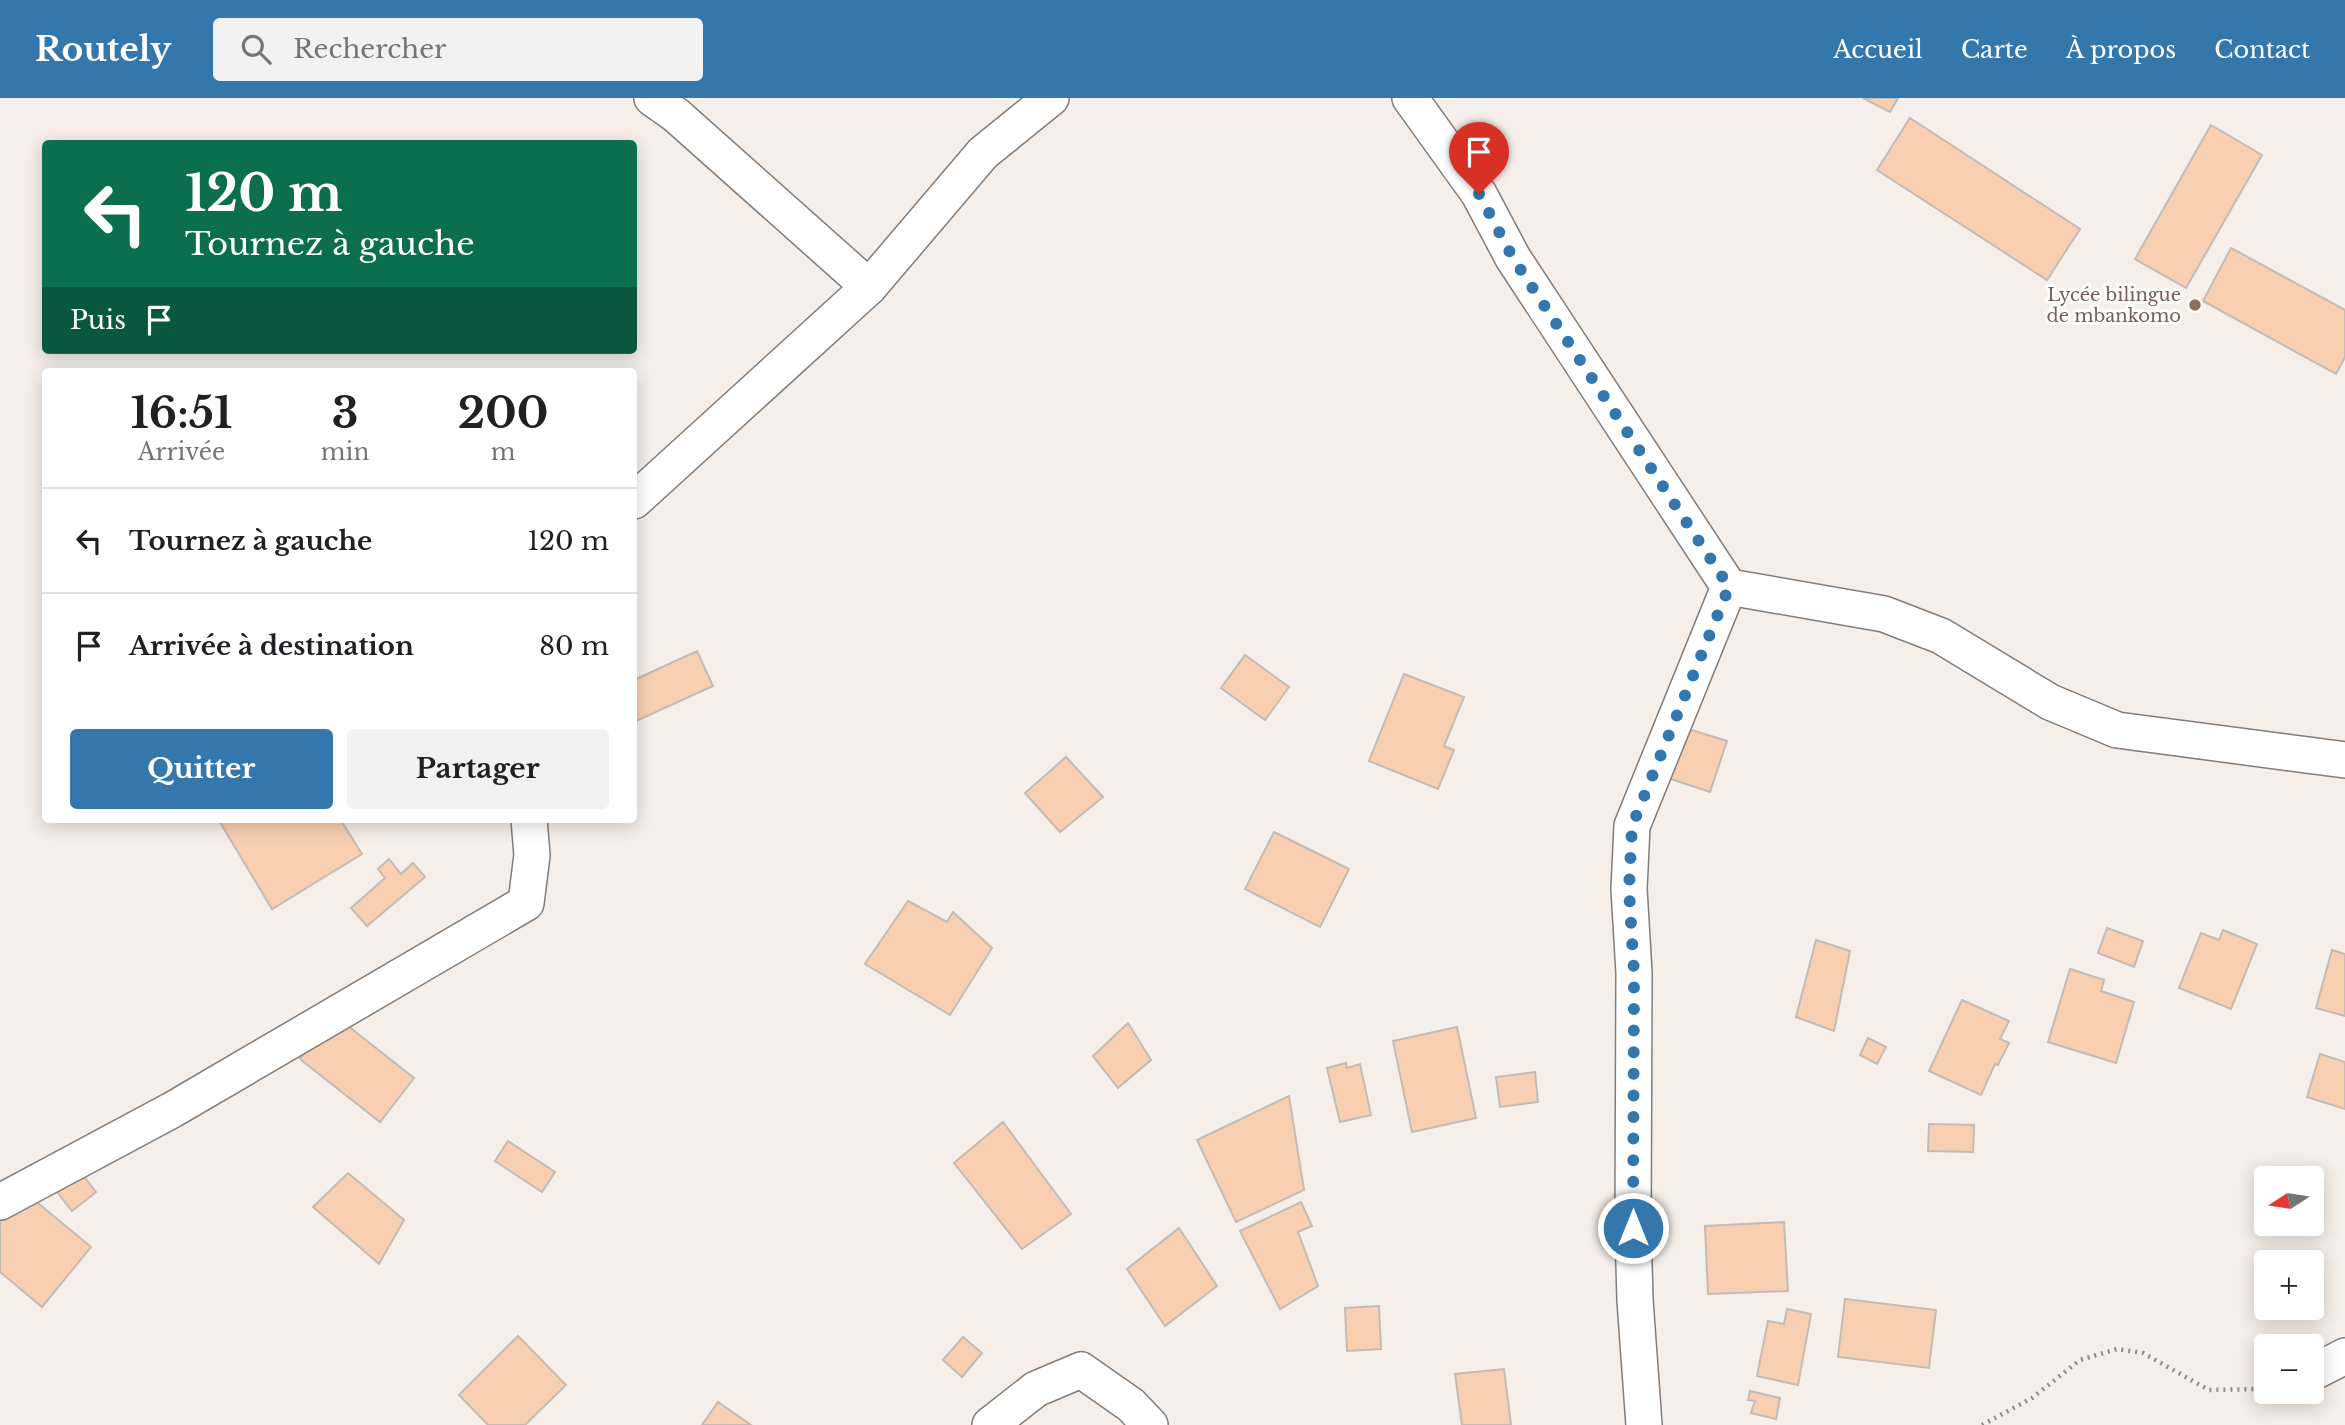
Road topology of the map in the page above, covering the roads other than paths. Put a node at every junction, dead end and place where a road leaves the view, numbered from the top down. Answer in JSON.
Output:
{"nodes":[{"id":1,"x":652,"y":98,"type":"edge"},
{"id":2,"x":1051,"y":98,"type":"edge"},
{"id":3,"x":1410,"y":98,"type":"edge"},
{"id":4,"x":869,"y":287,"type":"junction"},
{"id":5,"x":637,"y":498,"type":"edge"},
{"id":6,"x":1729,"y":587,"type":"junction"},
{"id":7,"x":2345,"y":760,"type":"edge"},
{"id":8,"x":529,"y":823,"type":"edge"},
{"id":9,"x":0,"y":1202,"type":"edge"},
{"id":10,"x":990,"y":1425,"type":"edge"},
{"id":11,"x":1150,"y":1425,"type":"edge"},
{"id":12,"x":1644,"y":1425,"type":"edge"}],
"edges":[{"from":1,"to":4,"type":"street"},
{"from":2,"to":4,"type":"street"},
{"from":3,"to":6,"type":"street"},
{"from":4,"to":5,"type":"street"},
{"from":6,"to":7,"type":"street"},
{"from":6,"to":12,"type":"street"},
{"from":8,"to":9,"type":"street"},
{"from":10,"to":11,"type":"street"}]}
